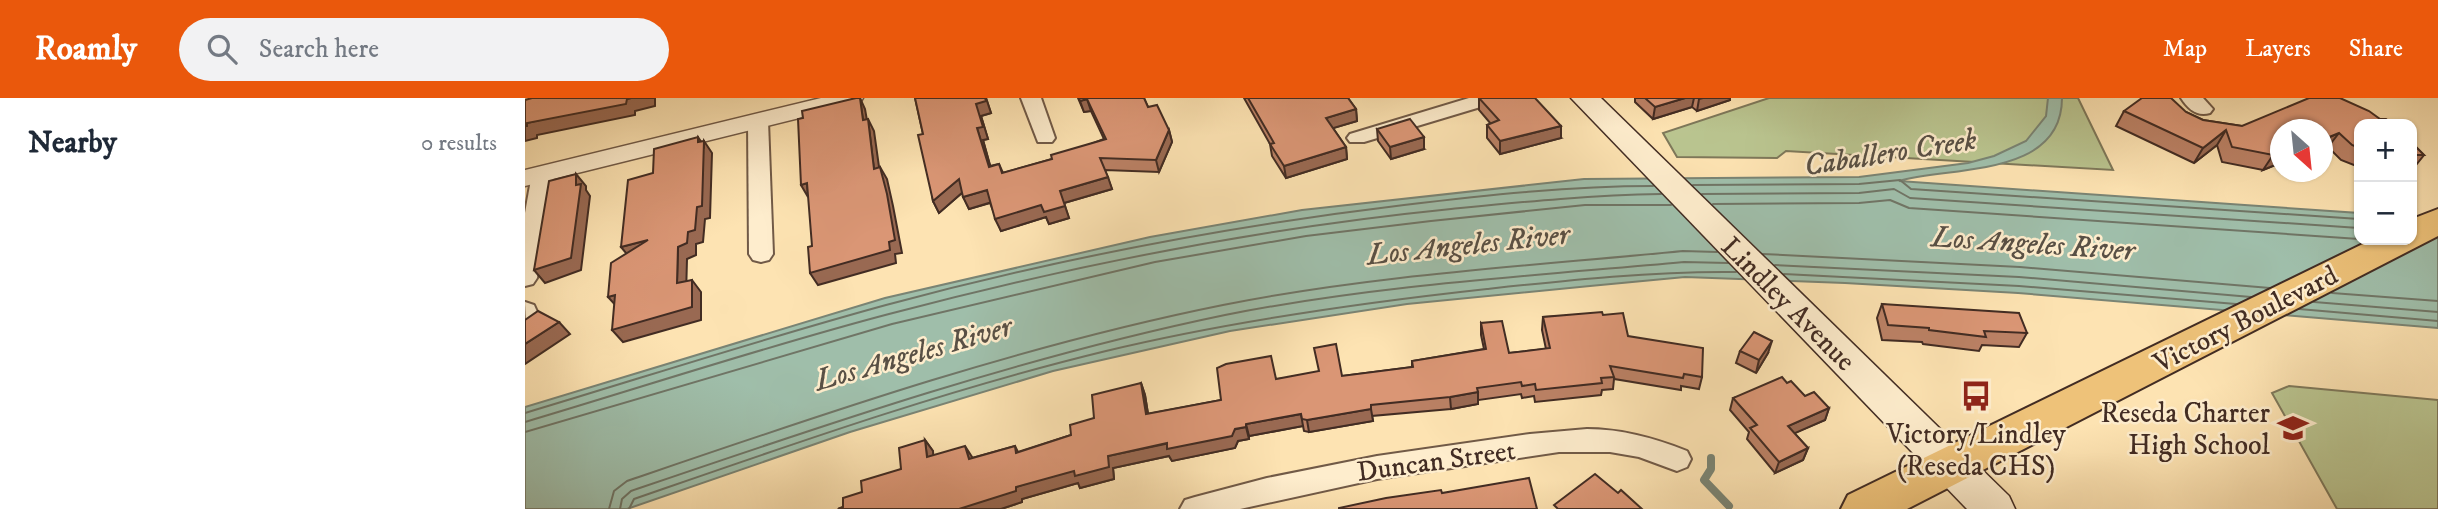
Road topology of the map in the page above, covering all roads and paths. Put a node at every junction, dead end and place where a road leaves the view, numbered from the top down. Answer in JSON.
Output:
{"nodes":[{"id":1,"x":851,"y":98,"type":"edge"},
{"id":2,"x":1031,"y":98,"type":"edge"},
{"id":3,"x":1490,"y":98,"type":"edge"},
{"id":4,"x":1585,"y":98,"type":"edge"},
{"id":5,"x":758,"y":121,"type":"junction"},
{"id":6,"x":1045,"y":138,"type":"dead end"},
{"id":7,"x":1357,"y":138,"type":"dead end"},
{"id":8,"x":534,"y":176,"type":"edge"},
{"id":9,"x":2438,"y":221,"type":"edge"},
{"id":10,"x":2417,"y":232,"type":"edge"},
{"id":11,"x":2391,"y":245,"type":"edge"},
{"id":12,"x":761,"y":254,"type":"dead end"},
{"id":13,"x":525,"y":278,"type":"edge"},
{"id":14,"x":1677,"y":459,"type":"dead end"},
{"id":15,"x":1951,"y":466,"type":"junction"},
{"id":16,"x":1214,"y":506,"type":"edge"},
{"id":17,"x":1864,"y":509,"type":"edge"},
{"id":18,"x":1994,"y":509,"type":"edge"}],
"edges":[{"from":1,"to":5,"type":"street"},
{"from":2,"to":6,"type":"street"},
{"from":3,"to":7,"type":"street"},
{"from":4,"to":15,"type":"main road","name":"Lindley Avenue"},
{"from":5,"to":8,"type":"street"},
{"from":5,"to":12,"type":"street"},
{"from":8,"to":13,"type":"street"},
{"from":9,"to":10,"type":"main road"},
{"from":11,"to":15,"type":"main road","name":"Victory Boulevard"},
{"from":14,"to":16,"type":"street","name":"Duncan Street"},
{"from":15,"to":17,"type":"main road","name":"Victory Boulevard"},
{"from":15,"to":18,"type":"main road","name":"Lindley Avenue"}]}
